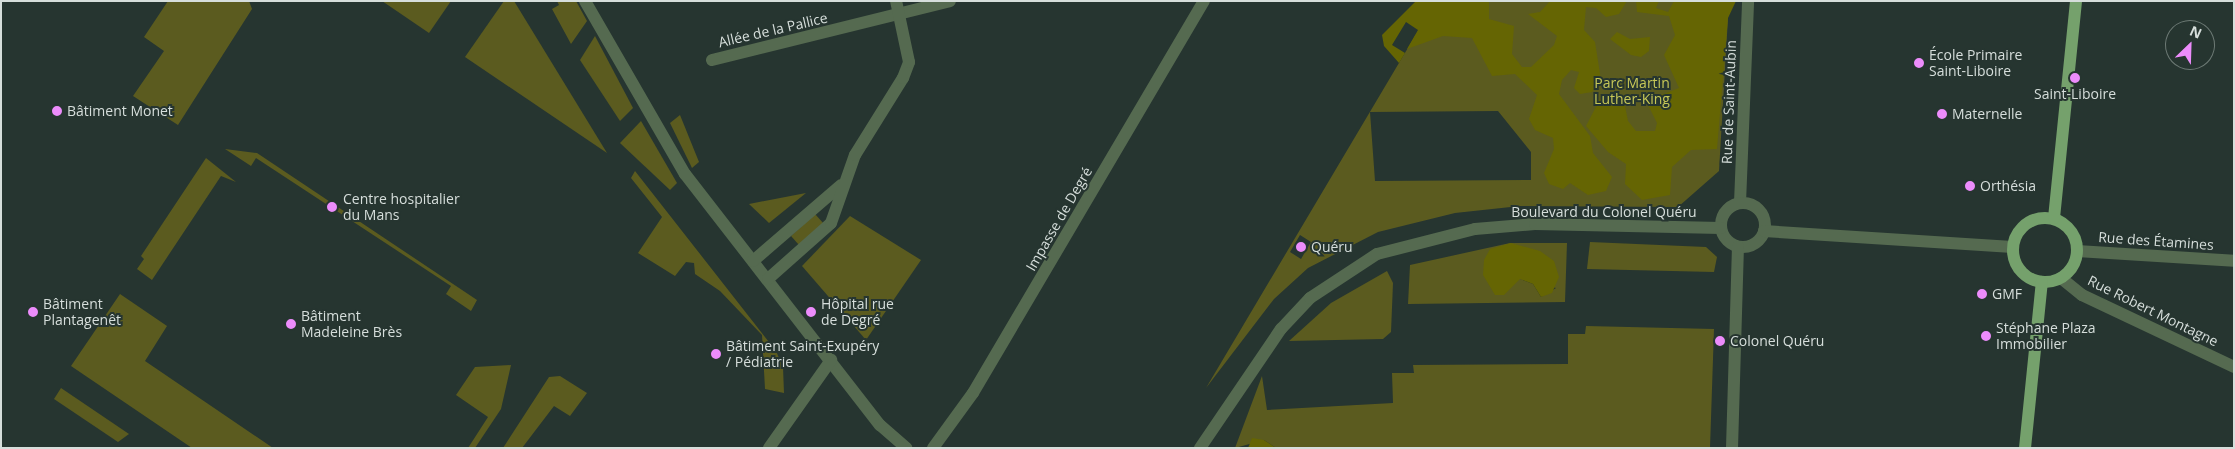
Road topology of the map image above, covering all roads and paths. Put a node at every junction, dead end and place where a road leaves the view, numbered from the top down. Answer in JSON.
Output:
{"nodes":[{"id":1,"x":585,"y":1,"type":"edge"},
{"id":2,"x":896,"y":1,"type":"edge"},
{"id":3,"x":950,"y":1,"type":"edge"},
{"id":4,"x":1204,"y":1,"type":"edge"},
{"id":5,"x":1748,"y":1,"type":"edge"},
{"id":6,"x":2076,"y":1,"type":"edge"},
{"id":7,"x":900,"y":16,"type":"junction"},
{"id":8,"x":712,"y":60,"type":"dead end"},
{"id":9,"x":841,"y":186,"type":"junction"},
{"id":10,"x":1740,"y":203,"type":"junction"},
{"id":11,"x":2054,"y":218,"type":"junction"},
{"id":12,"x":1716,"y":228,"type":"junction"},
{"id":13,"x":1768,"y":231,"type":"junction"},
{"id":14,"x":1738,"y":247,"type":"junction"},
{"id":15,"x":2012,"y":247,"type":"junction"},
{"id":16,"x":2077,"y":251,"type":"junction"},
{"id":17,"x":753,"y":261,"type":"junction"},
{"id":18,"x":2234,"y":261,"type":"edge"},
{"id":19,"x":2061,"y":278,"type":"junction"},
{"id":20,"x":768,"y":280,"type":"junction"},
{"id":21,"x":2042,"y":282,"type":"junction"},
{"id":22,"x":831,"y":360,"type":"junction"},
{"id":23,"x":2234,"y":367,"type":"edge"},
{"id":24,"x":769,"y":448,"type":"edge"},
{"id":25,"x":906,"y":448,"type":"edge"},
{"id":26,"x":933,"y":448,"type":"edge"},
{"id":27,"x":1200,"y":448,"type":"edge"},
{"id":28,"x":1732,"y":448,"type":"edge"},
{"id":29,"x":2025,"y":448,"type":"edge"}],
"edges":[{"from":1,"to":17,"type":"street"},
{"from":2,"to":7,"type":"street"},
{"from":3,"to":7,"type":"street","name":"Allée de la Pallice"},
{"from":4,"to":26,"type":"street","name":"Impasse de Degré"},
{"from":5,"to":10,"type":"street","name":"Rue de Saint-Aubin"},
{"from":6,"to":11,"type":"main road"},
{"from":7,"to":8,"type":"street","name":"Allée de la Pallice"},
{"from":7,"to":9,"type":"street"},
{"from":9,"to":17,"type":"street"},
{"from":9,"to":20,"type":"street"},
{"from":10,"to":12,"type":"street"},
{"from":10,"to":13,"type":"street"},
{"from":11,"to":15,"type":"main road"},
{"from":11,"to":16,"type":"main road"},
{"from":12,"to":14,"type":"street"},
{"from":12,"to":27,"type":"street","name":"Boulevard du Colonel Quéru"},
{"from":13,"to":14,"type":"street"},
{"from":13,"to":15,"type":"street"},
{"from":14,"to":28,"type":"street"},
{"from":15,"to":21,"type":"main road"},
{"from":16,"to":18,"type":"street","name":"Rue des Étamines"},
{"from":16,"to":19,"type":"main road"},
{"from":17,"to":20,"type":"street"},
{"from":19,"to":21,"type":"main road"},
{"from":19,"to":23,"type":"street","name":"Rue Robert Montagne"},
{"from":20,"to":22,"type":"street"},
{"from":21,"to":29,"type":"main road"},
{"from":22,"to":24,"type":"street"},
{"from":22,"to":25,"type":"street"}]}
